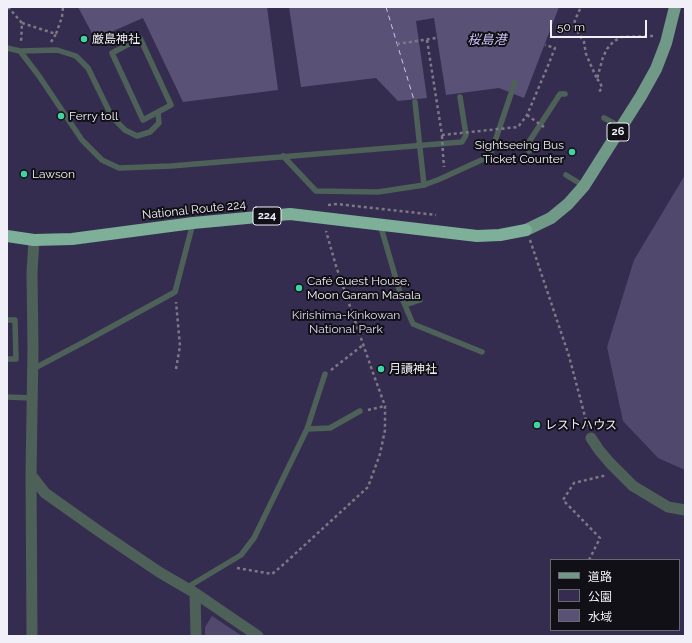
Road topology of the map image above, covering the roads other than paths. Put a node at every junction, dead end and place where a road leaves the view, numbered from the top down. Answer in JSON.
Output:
{"nodes":[{"id":1,"x":675,"y":7,"type":"edge"},
{"id":2,"x":7,"y":48,"type":"edge"},
{"id":3,"x":20,"y":51,"type":"junction"},
{"id":4,"x":515,"y":82,"type":"dead end"},
{"id":5,"x":565,"y":94,"type":"dead end"},
{"id":6,"x":460,"y":97,"type":"dead end"},
{"id":7,"x":415,"y":102,"type":"dead end"},
{"id":8,"x":158,"y":112,"type":"junction"},
{"id":9,"x":604,"y":118,"type":"dead end"},
{"id":10,"x":621,"y":128,"type":"junction"},
{"id":11,"x":529,"y":151,"type":"dead end"},
{"id":12,"x":283,"y":156,"type":"junction"},
{"id":13,"x":566,"y":175,"type":"dead end"},
{"id":14,"x":424,"y":185,"type":"junction"},
{"id":15,"x":584,"y":186,"type":"junction"},
{"id":16,"x":193,"y":223,"type":"junction"},
{"id":17,"x":380,"y":224,"type":"junction"},
{"id":18,"x":526,"y":230,"type":"joint"},
{"id":19,"x":7,"y":236,"type":"edge"},
{"id":20,"x":34,"y":240,"type":"junction"},
{"id":21,"x":420,"y":300,"type":"dead end"},
{"id":22,"x":405,"y":305,"type":"junction"},
{"id":23,"x":7,"y":320,"type":"edge"},
{"id":24,"x":482,"y":352,"type":"dead end"},
{"id":25,"x":7,"y":358,"type":"edge"},
{"id":26,"x":33,"y":369,"type":"junction"},
{"id":27,"x":325,"y":374,"type":"road end"},
{"id":28,"x":7,"y":397,"type":"edge"},
{"id":29,"x":32,"y":398,"type":"junction"},
{"id":30,"x":360,"y":411,"type":"road end"},
{"id":31,"x":307,"y":429,"type":"junction"},
{"id":32,"x":591,"y":438,"type":"road end"},
{"id":33,"x":31,"y":475,"type":"junction"},
{"id":34,"x":685,"y":510,"type":"edge"},
{"id":35,"x":191,"y":591,"type":"junction"},
{"id":36,"x":32,"y":636,"type":"edge"},
{"id":37,"x":196,"y":636,"type":"edge"},
{"id":38,"x":258,"y":636,"type":"edge"}],
"edges":[{"from":1,"to":10,"type":"main road","number":"26"},
{"from":2,"to":3,"type":"lane"},
{"from":3,"to":8,"type":"lane"},
{"from":3,"to":12,"type":"lane"},
{"from":4,"to":14,"type":"lane"},
{"from":5,"to":11,"type":"lane"},
{"from":6,"to":12,"type":"lane"},
{"from":7,"to":14,"type":"lane","bridge":true},
{"from":8,"to":8,"type":"lane"},
{"from":9,"to":10,"type":"lane"},
{"from":10,"to":15,"type":"main road","number":"26"},
{"from":12,"to":14,"type":"lane"},
{"from":13,"to":15,"type":"lane"},
{"from":15,"to":18,"type":"main road","number":"26"},
{"from":16,"to":17,"type":"highway","name":"National Route 224","number":"224"},
{"from":16,"to":20,"type":"highway","name":"National Route 224","number":"224"},
{"from":16,"to":26,"type":"lane"},
{"from":17,"to":18,"type":"highway","name":"National Route 224","number":"224"},
{"from":17,"to":22,"type":"lane"},
{"from":19,"to":20,"type":"highway","name":"National Route 224","number":"224"},
{"from":20,"to":26,"type":"street"},
{"from":21,"to":22,"type":"lane"},
{"from":22,"to":24,"type":"lane"},
{"from":23,"to":25,"type":"lane"},
{"from":26,"to":29,"type":"street"},
{"from":27,"to":31,"type":"lane"},
{"from":28,"to":29,"type":"lane"},
{"from":29,"to":33,"type":"street"},
{"from":30,"to":31,"type":"lane"},
{"from":31,"to":35,"type":"lane"},
{"from":32,"to":34,"type":"street"},
{"from":33,"to":35,"type":"street"},
{"from":33,"to":36,"type":"street"},
{"from":35,"to":37,"type":"street"},
{"from":35,"to":38,"type":"street"}]}
